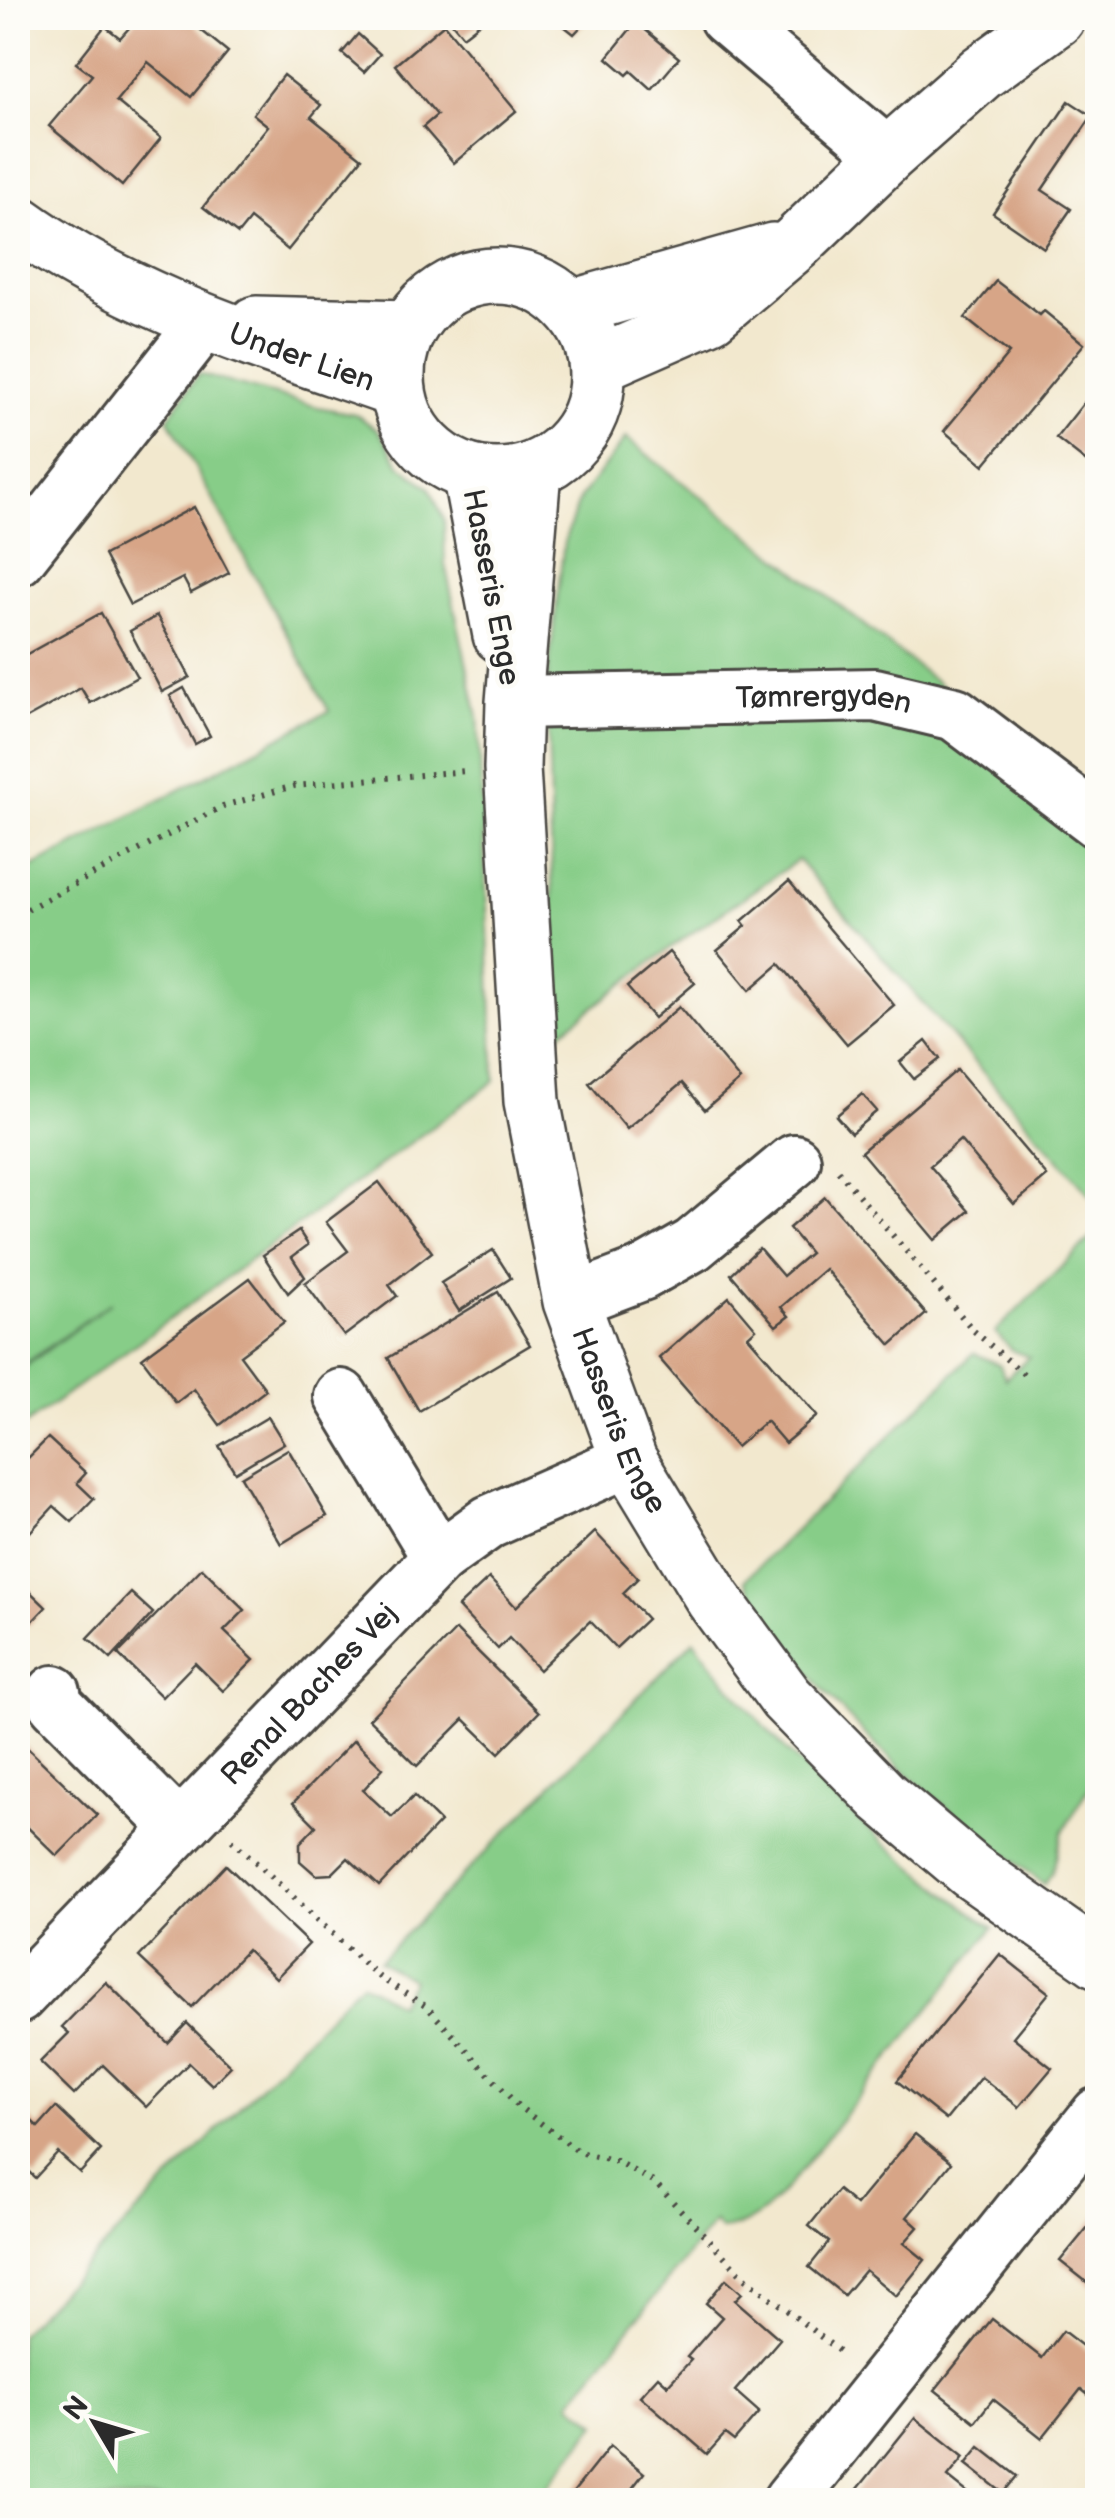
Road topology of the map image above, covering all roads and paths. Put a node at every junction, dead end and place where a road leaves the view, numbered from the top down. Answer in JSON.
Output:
{"nodes":[{"id":1,"x":726,"y":18,"type":"edge"},
{"id":2,"x":1056,"y":18,"type":"edge"},
{"id":3,"x":888,"y":155,"type":"junction"},
{"id":4,"x":18,"y":223,"type":"edge"},
{"id":5,"x":796,"y":244,"type":"junction"},
{"id":6,"x":571,"y":308,"type":"junction"},
{"id":7,"x":204,"y":322,"type":"junction"},
{"id":8,"x":408,"y":328,"type":"junction"},
{"id":9,"x":596,"y":365,"type":"junction"},
{"id":10,"x":397,"y":390,"type":"junction"},
{"id":11,"x":534,"y":470,"type":"junction"},
{"id":12,"x":470,"y":473,"type":"junction"},
{"id":13,"x":18,"y":560,"type":"edge"},
{"id":14,"x":514,"y":702,"type":"junction"},
{"id":15,"x":512,"y":768,"type":"junction"},
{"id":16,"x":1098,"y":822,"type":"edge"},
{"id":17,"x":18,"y":914,"type":"edge"},
{"id":18,"x":794,"y":1161,"type":"joint"},
{"id":19,"x":571,"y":1301,"type":"junction"},
{"id":20,"x":1026,"y":1376,"type":"dead end"},
{"id":21,"x":341,"y":1396,"type":"dead end"},
{"id":22,"x":629,"y":1460,"type":"junction"},
{"id":23,"x":438,"y":1558,"type":"junction"},
{"id":24,"x":54,"y":1692,"type":"dead end"},
{"id":25,"x":189,"y":1818,"type":"junction"},
{"id":26,"x":1098,"y":1960,"type":"edge"},
{"id":27,"x":18,"y":1997,"type":"edge"},
{"id":28,"x":1098,"y":2114,"type":"edge"},
{"id":29,"x":882,"y":2385,"type":"junction"},
{"id":30,"x":790,"y":2500,"type":"edge"}],
"edges":[{"from":1,"to":3,"type":"street"},
{"from":2,"to":3,"type":"street"},
{"from":3,"to":5,"type":"street"},
{"from":4,"to":7,"type":"street","name":"Under Lien"},
{"from":5,"to":6,"type":"street"},
{"from":5,"to":9,"type":"street"},
{"from":6,"to":8,"type":"street"},
{"from":6,"to":9,"type":"street"},
{"from":7,"to":8,"type":"street","name":"Under Lien"},
{"from":7,"to":10,"type":"street","name":"Under Lien"},
{"from":7,"to":13,"type":"street"},
{"from":8,"to":10,"type":"street"},
{"from":9,"to":11,"type":"street"},
{"from":10,"to":12,"type":"street"},
{"from":11,"to":12,"type":"street"},
{"from":11,"to":14,"type":"street","name":"Hasseris Enge"},
{"from":12,"to":14,"type":"street","name":"Hasseris Enge"},
{"from":14,"to":15,"type":"street","name":"Hasseris Enge"},
{"from":14,"to":16,"type":"street","name":"Tømrergyden"},
{"from":15,"to":17,"type":"path"},
{"from":15,"to":19,"type":"street","name":"Hasseris Enge"},
{"from":18,"to":19,"type":"street"},
{"from":18,"to":20,"type":"path"},
{"from":19,"to":22,"type":"street","name":"Hasseris Enge"},
{"from":21,"to":23,"type":"street"},
{"from":22,"to":23,"type":"street","name":"Renal Baches Vej"},
{"from":22,"to":26,"type":"street","name":"Hasseris Enge"},
{"from":23,"to":25,"type":"street","name":"Renal Baches Vej"},
{"from":24,"to":25,"type":"street"},
{"from":25,"to":27,"type":"street","name":"Renal Baches Vej"},
{"from":25,"to":29,"type":"path"},
{"from":28,"to":29,"type":"street"},
{"from":29,"to":30,"type":"street"}]}
